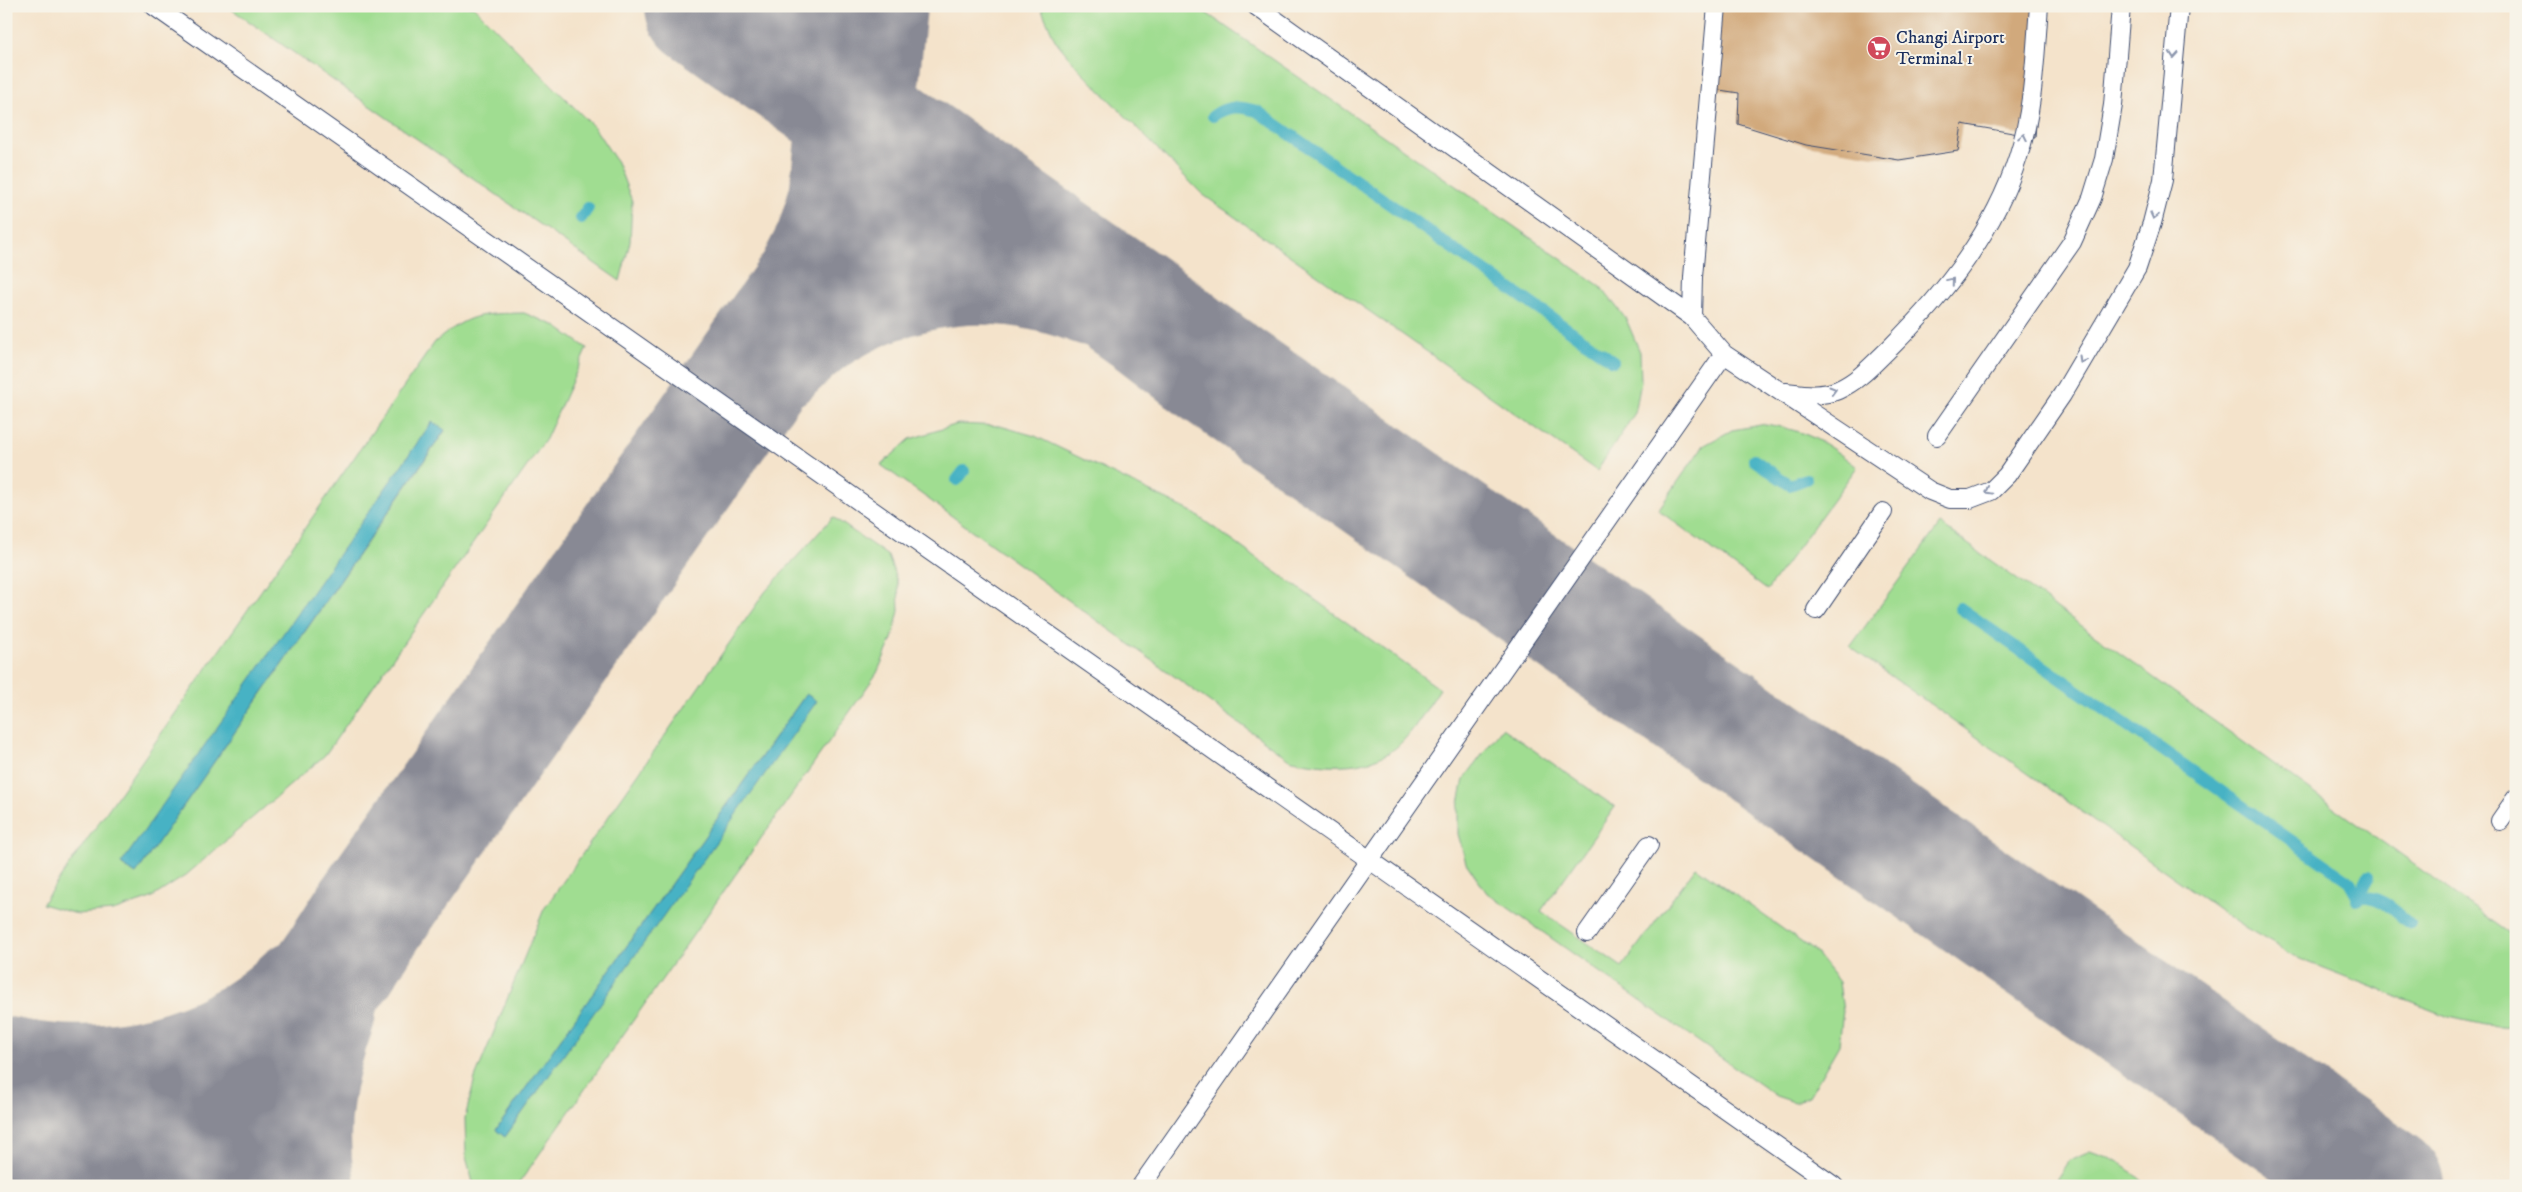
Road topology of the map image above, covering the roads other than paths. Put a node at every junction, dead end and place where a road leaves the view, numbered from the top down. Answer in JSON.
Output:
{"nodes":[{"id":1,"x":154,"y":6,"type":"edge"},
{"id":2,"x":1256,"y":6,"type":"edge"},
{"id":3,"x":1716,"y":6,"type":"edge"},
{"id":4,"x":2039,"y":6,"type":"edge"},
{"id":5,"x":2121,"y":6,"type":"edge"},
{"id":6,"x":2179,"y":6,"type":"edge"},
{"id":7,"x":1692,"y":317,"type":"junction"},
{"id":8,"x":1724,"y":354,"type":"junction"},
{"id":9,"x":1785,"y":392,"type":"junction"},
{"id":10,"x":1937,"y":436,"type":"dead end"},
{"id":11,"x":1883,"y":512,"type":"dead end"},
{"id":12,"x":1816,"y":610,"type":"dead end"},
{"id":13,"x":2516,"y":798,"type":"edge"},
{"id":14,"x":2500,"y":821,"type":"dead end"},
{"id":15,"x":1649,"y":845,"type":"dead end"},
{"id":16,"x":1369,"y":859,"type":"junction"},
{"id":17,"x":1587,"y":933,"type":"dead end"},
{"id":18,"x":1141,"y":1186,"type":"edge"},
{"id":19,"x":1834,"y":1186,"type":"edge"}],
"edges":[{"from":1,"to":16,"type":"lane"},
{"from":2,"to":7,"type":"lane"},
{"from":3,"to":7,"type":"lane"},
{"from":9,"to":4,"type":"lane","one_way":true},
{"from":5,"to":10,"type":"lane"},
{"from":6,"to":9,"type":"lane","one_way":true},
{"from":7,"to":8,"type":"lane"},
{"from":8,"to":9,"type":"lane"},
{"from":8,"to":16,"type":"lane"},
{"from":11,"to":12,"type":"lane"},
{"from":13,"to":14,"type":"lane"},
{"from":15,"to":17,"type":"lane"},
{"from":16,"to":18,"type":"lane"},
{"from":16,"to":19,"type":"lane"}]}
